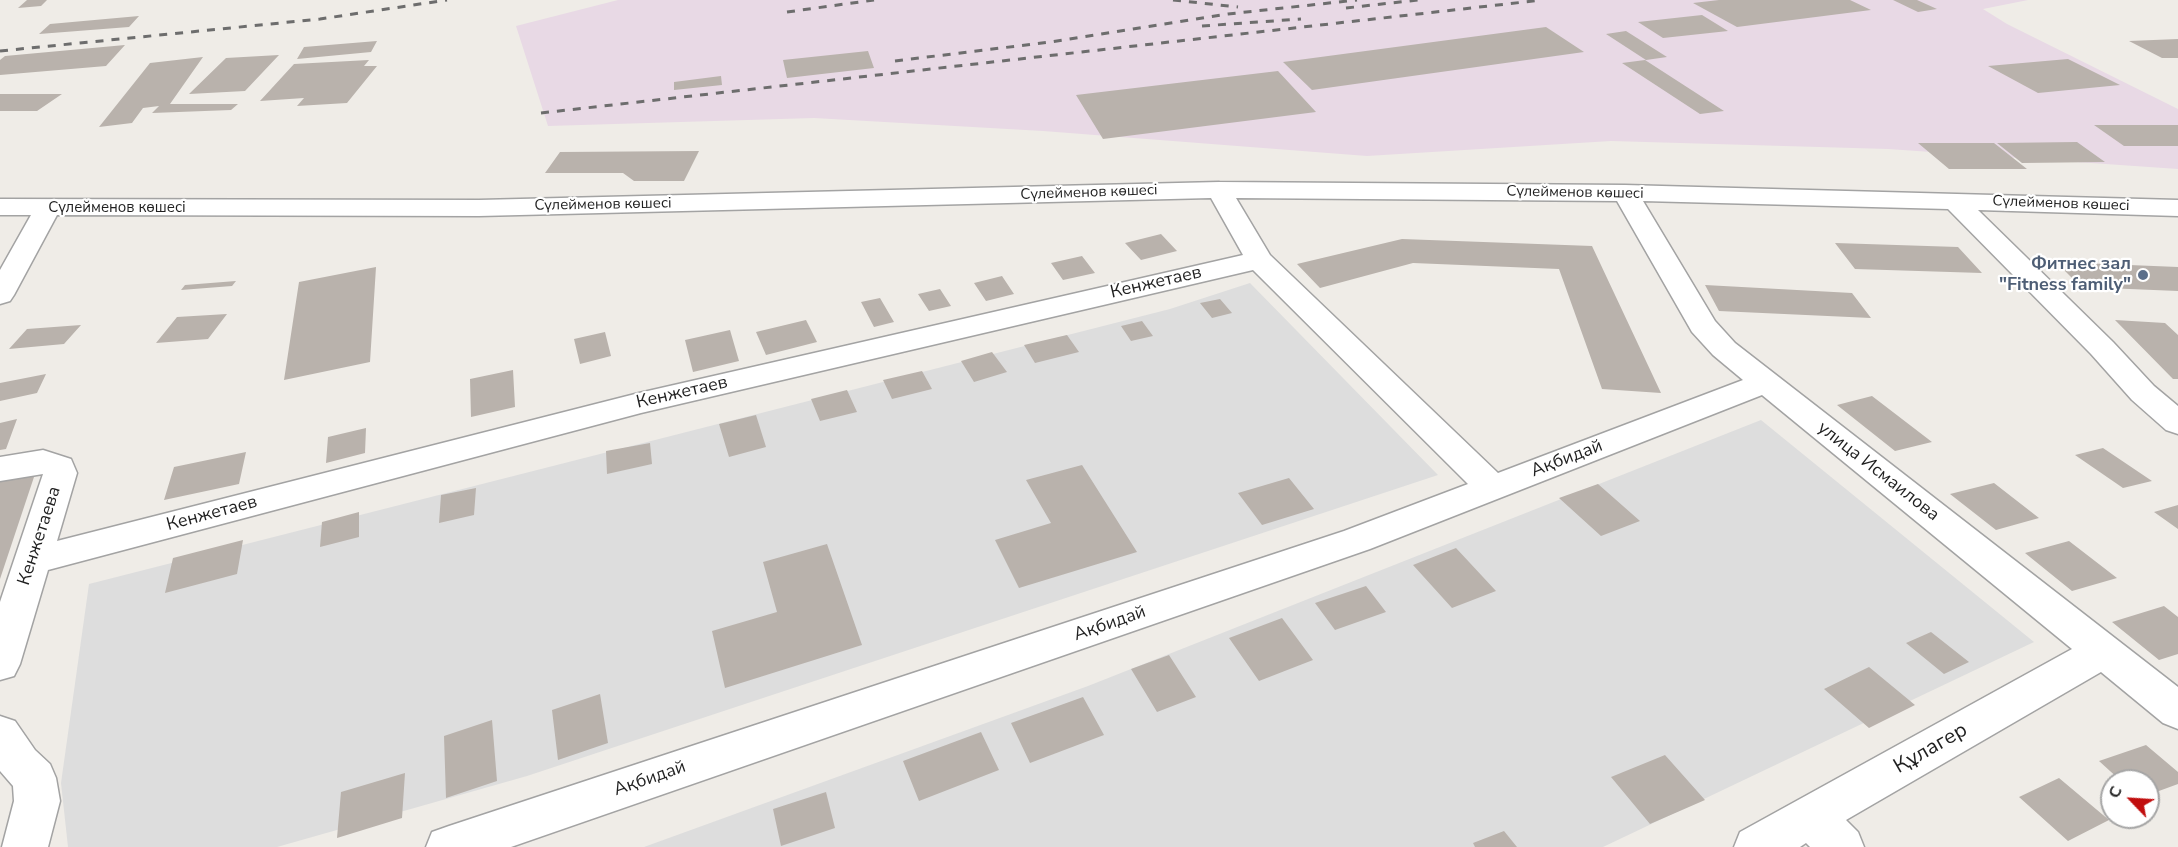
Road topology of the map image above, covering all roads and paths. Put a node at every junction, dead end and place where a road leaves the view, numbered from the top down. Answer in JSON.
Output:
{"nodes":[{"id":1,"x":1219,"y":190,"type":"junction"},
{"id":2,"x":1625,"y":193,"type":"junction"},
{"id":3,"x":1954,"y":201,"type":"junction"},
{"id":4,"x":0,"y":207,"type":"edge"},
{"id":5,"x":48,"y":208,"type":"junction"},
{"id":6,"x":2178,"y":208,"type":"edge"},
{"id":7,"x":1259,"y":260,"type":"junction"},
{"id":8,"x":0,"y":295,"type":"edge"},
{"id":9,"x":1765,"y":383,"type":"junction"},
{"id":10,"x":2178,"y":423,"type":"edge"},
{"id":11,"x":0,"y":469,"type":"edge"},
{"id":12,"x":1493,"y":488,"type":"junction"},
{"id":13,"x":31,"y":561,"type":"junction"},
{"id":14,"x":2104,"y":651,"type":"junction"},
{"id":15,"x":0,"y":664,"type":"edge"},
{"id":16,"x":2178,"y":711,"type":"edge"},
{"id":17,"x":0,"y":734,"type":"edge"},
{"id":18,"x":1826,"y":832,"type":"edge"},
{"id":19,"x":25,"y":847,"type":"edge"},
{"id":20,"x":449,"y":847,"type":"edge"},
{"id":21,"x":1758,"y":847,"type":"edge"}],
"edges":[{"from":1,"to":2,"type":"street","name":"Сүлейменов көшесі"},
{"from":1,"to":5,"type":"street","name":"Сүлейменов көшесі"},
{"from":1,"to":7,"type":"street"},
{"from":2,"to":3,"type":"street","name":"Сүлейменов көшесі"},
{"from":2,"to":9,"type":"street","name":"улица Исмаилова"},
{"from":3,"to":6,"type":"street","name":"Сүлейменов көшесі"},
{"from":3,"to":10,"type":"street"},
{"from":4,"to":5,"type":"street","name":"Сүлейменов көшесі"},
{"from":5,"to":8,"type":"street"},
{"from":7,"to":12,"type":"street"},
{"from":7,"to":13,"type":"street","name":"Кенжетаев"},
{"from":9,"to":12,"type":"street","name":"Ақбидай"},
{"from":9,"to":14,"type":"street","name":"улица Исмаилова"},
{"from":11,"to":13,"type":"street","name":"Кенжетаева"},
{"from":12,"to":20,"type":"street","name":"Ақбидай"},
{"from":13,"to":15,"type":"street","name":"Кенжетаева"},
{"from":14,"to":16,"type":"street","name":"улица Исмаилова"},
{"from":14,"to":18,"type":"street","name":"Құлагер"},
{"from":17,"to":19,"type":"street"},
{"from":18,"to":21,"type":"street","name":"Құлагер"}]}
